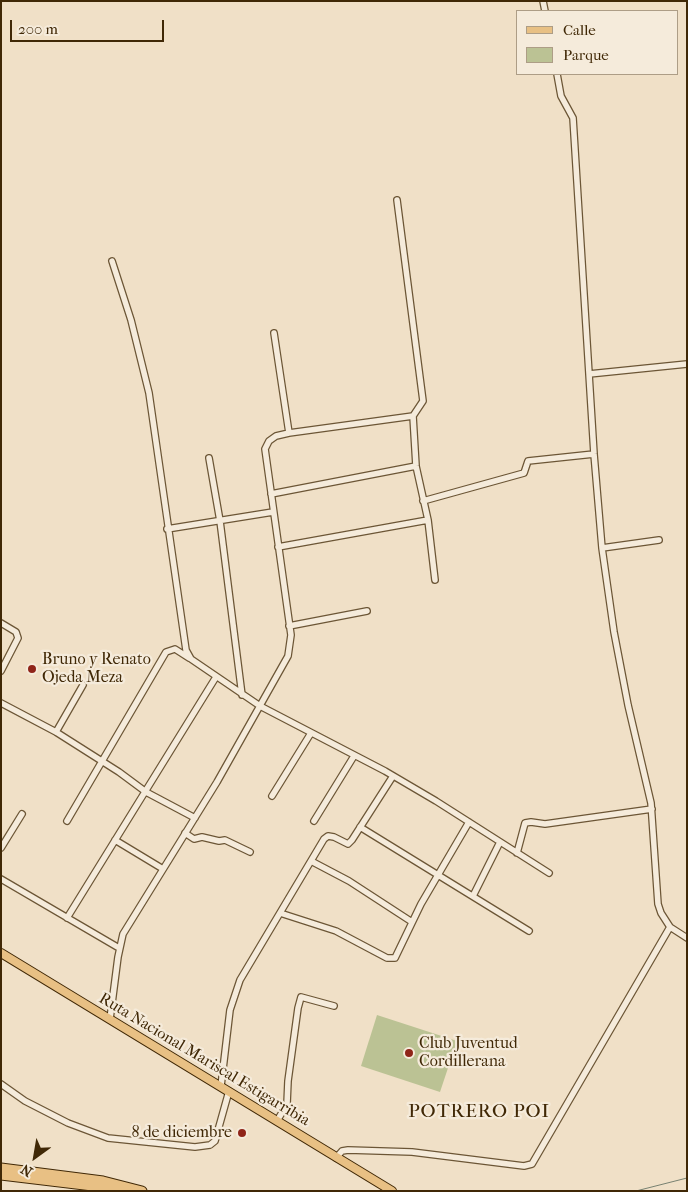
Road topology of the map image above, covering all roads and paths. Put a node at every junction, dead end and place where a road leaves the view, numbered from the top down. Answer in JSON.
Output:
{"nodes":[{"id":1,"x":557,"y":75,"type":"edge"},
{"id":2,"x":397,"y":200,"type":"dead end"},
{"id":3,"x":112,"y":261,"type":"dead end"},
{"id":4,"x":274,"y":333,"type":"dead end"},
{"id":5,"x":687,"y":364,"type":"edge"},
{"id":6,"x":589,"y":374,"type":"junction"},
{"id":7,"x":413,"y":416,"type":"junction"},
{"id":8,"x":289,"y":433,"type":"junction"},
{"id":9,"x":594,"y":454,"type":"junction"},
{"id":10,"x":209,"y":458,"type":"dead end"},
{"id":11,"x":416,"y":466,"type":"junction"},
{"id":12,"x":271,"y":494,"type":"junction"},
{"id":13,"x":423,"y":501,"type":"junction"},
{"id":14,"x":273,"y":512,"type":"junction"},
{"id":15,"x":428,"y":520,"type":"junction"},
{"id":16,"x":220,"y":521,"type":"junction"},
{"id":17,"x":167,"y":529,"type":"junction"},
{"id":18,"x":658,"y":540,"type":"dead end"},
{"id":19,"x":278,"y":547,"type":"junction"},
{"id":20,"x":602,"y":548,"type":"junction"},
{"id":21,"x":435,"y":580,"type":"dead end"},
{"id":22,"x":367,"y":611,"type":"dead end"},
{"id":23,"x":1,"y":623,"type":"edge"},
{"id":24,"x":289,"y":626,"type":"junction"},
{"id":25,"x":191,"y":659,"type":"junction"},
{"id":26,"x":1,"y":671,"type":"edge"},
{"id":27,"x":216,"y":676,"type":"junction"},
{"id":28,"x":83,"y":685,"type":"dead end"},
{"id":29,"x":242,"y":695,"type":"junction"},
{"id":30,"x":1,"y":703,"type":"edge"},
{"id":31,"x":260,"y":706,"type":"junction"},
{"id":32,"x":56,"y":732,"type":"junction"},
{"id":33,"x":310,"y":733,"type":"junction"},
{"id":34,"x":354,"y":756,"type":"junction"},
{"id":35,"x":102,"y":761,"type":"junction"},
{"id":36,"x":393,"y":776,"type":"junction"},
{"id":37,"x":145,"y":791,"type":"junction"},
{"id":38,"x":272,"y":796,"type":"dead end"},
{"id":39,"x":652,"y":809,"type":"junction"},
{"id":40,"x":22,"y":814,"type":"dead end"},
{"id":41,"x":195,"y":818,"type":"junction"},
{"id":42,"x":67,"y":821,"type":"dead end"},
{"id":43,"x":314,"y":821,"type":"dead end"},
{"id":44,"x":469,"y":822,"type":"junction"},
{"id":45,"x":360,"y":828,"type":"junction"},
{"id":46,"x":185,"y":833,"type":"junction"},
{"id":47,"x":115,"y":840,"type":"junction"},
{"id":48,"x":500,"y":842,"type":"junction"},
{"id":49,"x":1,"y":848,"type":"edge"},
{"id":50,"x":250,"y":852,"type":"dead end"},
{"id":51,"x":517,"y":853,"type":"junction"},
{"id":52,"x":311,"y":861,"type":"junction"},
{"id":53,"x":163,"y":869,"type":"junction"},
{"id":54,"x":549,"y":873,"type":"dead end"},
{"id":55,"x":438,"y":875,"type":"junction"},
{"id":56,"x":1,"y":879,"type":"edge"},
{"id":57,"x":473,"y":896,"type":"junction"},
{"id":58,"x":280,"y":913,"type":"junction"},
{"id":59,"x":68,"y":918,"type":"junction"},
{"id":60,"x":412,"y":922,"type":"junction"},
{"id":61,"x":670,"y":927,"type":"junction"},
{"id":62,"x":529,"y":931,"type":"dead end"},
{"id":63,"x":687,"y":938,"type":"edge"},
{"id":64,"x":119,"y":948,"type":"junction"},
{"id":65,"x":1,"y":953,"type":"edge"},
{"id":66,"x":334,"y":1006,"type":"dead end"},
{"id":67,"x":110,"y":1019,"type":"junction"},
{"id":68,"x":1,"y":1084,"type":"edge"},
{"id":69,"x":221,"y":1086,"type":"junction"},
{"id":70,"x":229,"y":1090,"type":"junction"},
{"id":71,"x":277,"y":1121,"type":"junction"},
{"id":72,"x":336,"y":1158,"type":"junction"},
{"id":73,"x":1,"y":1168,"type":"edge"},
{"id":74,"x":1,"y":1175,"type":"edge"},
{"id":75,"x":116,"y":1191,"type":"edge"},
{"id":76,"x":142,"y":1191,"type":"edge"},
{"id":77,"x":392,"y":1191,"type":"edge"}],
"edges":[{"from":1,"to":6,"type":"street"},
{"from":2,"to":7,"type":"street"},
{"from":3,"to":17,"type":"street"},
{"from":4,"to":8,"type":"street"},
{"from":5,"to":6,"type":"street"},
{"from":6,"to":9,"type":"street"},
{"from":7,"to":8,"type":"street"},
{"from":7,"to":11,"type":"street"},
{"from":8,"to":12,"type":"street"},
{"from":9,"to":13,"type":"street"},
{"from":9,"to":20,"type":"street"},
{"from":10,"to":16,"type":"street"},
{"from":11,"to":12,"type":"street"},
{"from":11,"to":13,"type":"street"},
{"from":12,"to":14,"type":"street"},
{"from":13,"to":15,"type":"street"},
{"from":14,"to":16,"type":"street"},
{"from":14,"to":19,"type":"street"},
{"from":15,"to":19,"type":"street"},
{"from":15,"to":21,"type":"street"},
{"from":16,"to":17,"type":"street"},
{"from":16,"to":29,"type":"street"},
{"from":17,"to":25,"type":"street"},
{"from":18,"to":20,"type":"street"},
{"from":19,"to":24,"type":"street"},
{"from":20,"to":39,"type":"street"},
{"from":22,"to":24,"type":"street"},
{"from":23,"to":26,"type":"street"},
{"from":24,"to":31,"type":"street"},
{"from":25,"to":27,"type":"street"},
{"from":25,"to":35,"type":"street"},
{"from":27,"to":29,"type":"street"},
{"from":27,"to":37,"type":"street"},
{"from":28,"to":32,"type":"street"},
{"from":29,"to":31,"type":"street"},
{"from":30,"to":32,"type":"street"},
{"from":31,"to":33,"type":"street"},
{"from":31,"to":41,"type":"street"},
{"from":32,"to":35,"type":"street"},
{"from":33,"to":34,"type":"street"},
{"from":33,"to":38,"type":"street"},
{"from":34,"to":36,"type":"street"},
{"from":34,"to":43,"type":"street"},
{"from":35,"to":37,"type":"street"},
{"from":35,"to":42,"type":"street"},
{"from":36,"to":44,"type":"street"},
{"from":36,"to":45,"type":"street"},
{"from":37,"to":41,"type":"street"},
{"from":37,"to":47,"type":"street"},
{"from":39,"to":51,"type":"street"},
{"from":39,"to":61,"type":"street"},
{"from":40,"to":49,"type":"street"},
{"from":41,"to":46,"type":"street"},
{"from":44,"to":48,"type":"street"},
{"from":44,"to":55,"type":"street"},
{"from":45,"to":52,"type":"street"},
{"from":45,"to":55,"type":"street"},
{"from":46,"to":50,"type":"street"},
{"from":46,"to":53,"type":"street"},
{"from":47,"to":53,"type":"street"},
{"from":47,"to":59,"type":"street"},
{"from":48,"to":51,"type":"street"},
{"from":48,"to":57,"type":"street"},
{"from":51,"to":54,"type":"street"},
{"from":52,"to":58,"type":"street"},
{"from":52,"to":60,"type":"street"},
{"from":53,"to":64,"type":"street"},
{"from":55,"to":57,"type":"street"},
{"from":55,"to":60,"type":"street"},
{"from":56,"to":59,"type":"street"},
{"from":57,"to":62,"type":"street"},
{"from":58,"to":60,"type":"street"},
{"from":58,"to":69,"type":"street"},
{"from":59,"to":64,"type":"street"},
{"from":61,"to":63,"type":"street"},
{"from":61,"to":72,"type":"street"},
{"from":64,"to":67,"type":"street"},
{"from":65,"to":67,"type":"main road","name":"Ruta Nacional Mariscal Estigarribia"},
{"from":66,"to":71,"type":"street"},
{"from":67,"to":69,"type":"main road","name":"Ruta Nacional Mariscal Estigarribia"},
{"from":68,"to":70,"type":"street"},
{"from":69,"to":70,"type":"main road","name":"Ruta Nacional Mariscal Estigarribia"},
{"from":70,"to":71,"type":"main road","name":"Ruta Nacional Mariscal Estigarribia"},
{"from":71,"to":72,"type":"main road","name":"Ruta Nacional Mariscal Estigarribia"},
{"from":72,"to":77,"type":"main road","name":"Ruta Nacional Mariscal Estigarribia"},
{"from":73,"to":76,"type":"highway"},
{"from":74,"to":75,"type":"highway"}]}
